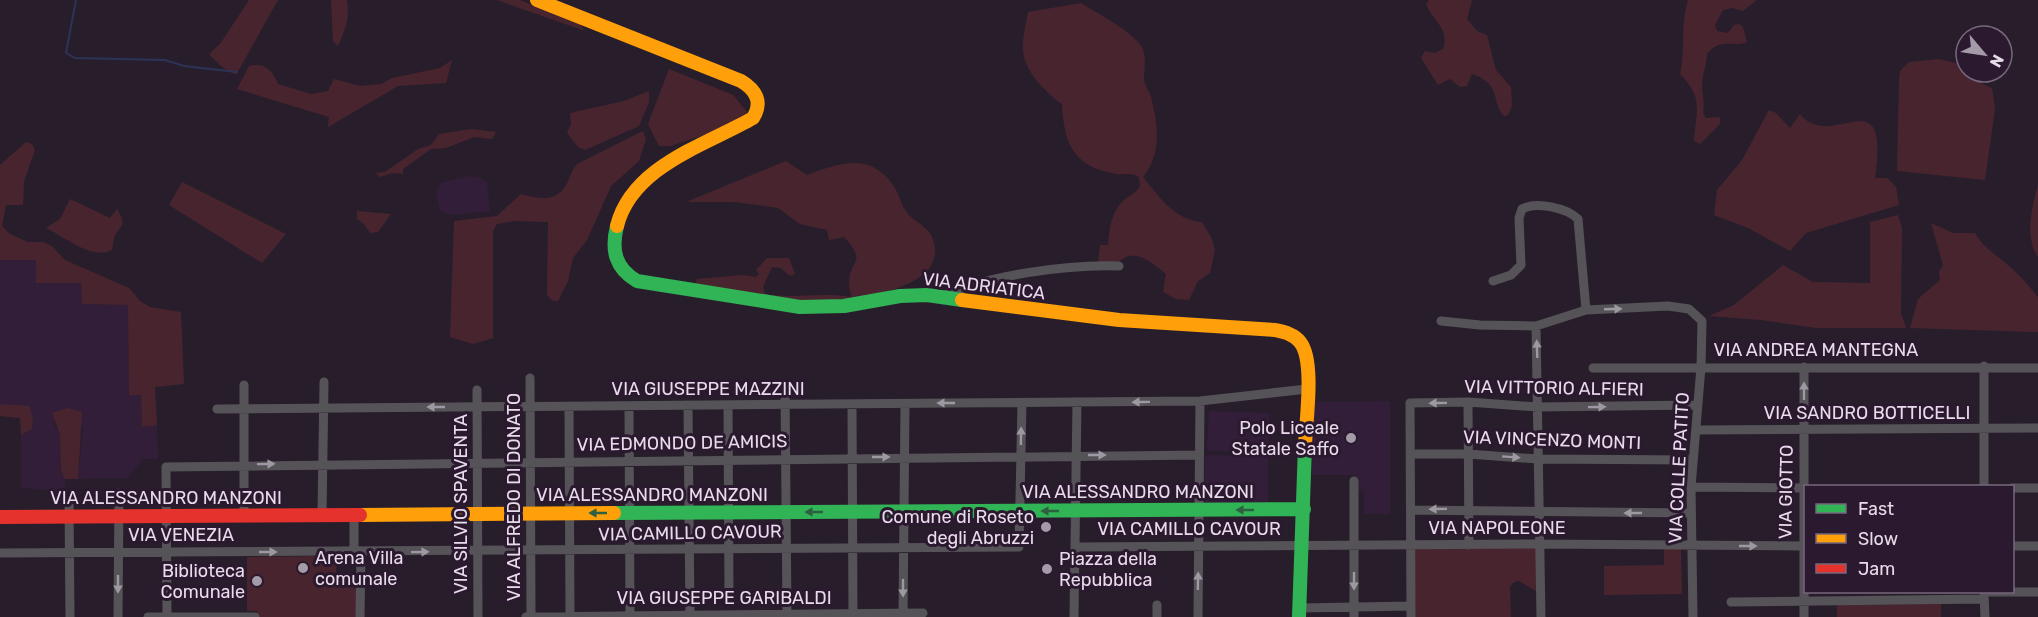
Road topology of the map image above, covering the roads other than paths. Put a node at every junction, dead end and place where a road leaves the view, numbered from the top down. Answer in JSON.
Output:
{"nodes":[{"id":1,"x":537,"y":0,"type":"edge"},
{"id":2,"x":1119,"y":266,"type":"dead end"},
{"id":3,"x":1493,"y":281,"type":"dead end"},
{"id":4,"x":944,"y":296,"type":"junction"},
{"id":5,"x":1586,"y":310,"type":"junction"},
{"id":6,"x":1441,"y":321,"type":"dead end"},
{"id":7,"x":1536,"y":326,"type":"junction"},
{"id":8,"x":1984,"y":366,"type":"junction"},
{"id":9,"x":1701,"y":367,"type":"junction"},
{"id":10,"x":1804,"y":367,"type":"junction"},
{"id":11,"x":1593,"y":368,"type":"dead end"},
{"id":12,"x":2038,"y":368,"type":"edge"},
{"id":13,"x":530,"y":378,"type":"dead end"},
{"id":14,"x":324,"y":382,"type":"dead end"},
{"id":15,"x":244,"y":385,"type":"dead end"},
{"id":16,"x":785,"y":386,"type":"dead end"},
{"id":17,"x":1307,"y":389,"type":"junction"},
{"id":18,"x":477,"y":390,"type":"dead end"},
{"id":19,"x":1200,"y":401,"type":"junction"},
{"id":20,"x":1077,"y":402,"type":"junction"},
{"id":21,"x":1468,"y":402,"type":"junction"},
{"id":22,"x":1022,"y":403,"type":"junction"},
{"id":23,"x":852,"y":404,"type":"junction"},
{"id":24,"x":905,"y":404,"type":"junction"},
{"id":25,"x":688,"y":405,"type":"junction"},
{"id":26,"x":728,"y":405,"type":"junction"},
{"id":27,"x":785,"y":405,"type":"junction"},
{"id":28,"x":1696,"y":405,"type":"junction"},
{"id":29,"x":530,"y":406,"type":"junction"},
{"id":30,"x":569,"y":406,"type":"junction"},
{"id":31,"x":629,"y":406,"type":"junction"},
{"id":32,"x":477,"y":407,"type":"junction"},
{"id":33,"x":1539,"y":407,"type":"junction"},
{"id":34,"x":324,"y":408,"type":"junction"},
{"id":35,"x":217,"y":409,"type":"dead end"},
{"id":36,"x":244,"y":409,"type":"junction"},
{"id":37,"x":2038,"y":428,"type":"edge"},
{"id":38,"x":1696,"y":430,"type":"junction"},
{"id":39,"x":1803,"y":430,"type":"junction"},
{"id":40,"x":1984,"y":430,"type":"junction"},
{"id":41,"x":1411,"y":454,"type":"junction"},
{"id":42,"x":1468,"y":454,"type":"junction"},
{"id":43,"x":1199,"y":455,"type":"junction"},
{"id":44,"x":1021,"y":456,"type":"junction"},
{"id":45,"x":1076,"y":456,"type":"junction"},
{"id":46,"x":852,"y":457,"type":"junction"},
{"id":47,"x":904,"y":457,"type":"junction"},
{"id":48,"x":728,"y":458,"type":"junction"},
{"id":49,"x":785,"y":458,"type":"junction"},
{"id":50,"x":689,"y":459,"type":"junction"},
{"id":51,"x":1538,"y":459,"type":"junction"},
{"id":52,"x":1692,"y":459,"type":"junction"},
{"id":53,"x":629,"y":460,"type":"junction"},
{"id":54,"x":569,"y":461,"type":"junction"},
{"id":55,"x":530,"y":462,"type":"junction"},
{"id":56,"x":478,"y":463,"type":"junction"},
{"id":57,"x":322,"y":464,"type":"junction"},
{"id":58,"x":244,"y":465,"type":"junction"},
{"id":59,"x":1354,"y":481,"type":"dead end"},
{"id":60,"x":1984,"y":485,"type":"edge"},
{"id":61,"x":1691,"y":487,"type":"junction"},
{"id":62,"x":1804,"y":488,"type":"edge"},
{"id":63,"x":2014,"y":488,"type":"edge"},
{"id":64,"x":2038,"y":488,"type":"edge"},
{"id":65,"x":119,"y":493,"type":"dead end"},
{"id":66,"x":69,"y":500,"type":"dead end"},
{"id":67,"x":1304,"y":509,"type":"junction"},
{"id":68,"x":1468,"y":509,"type":"junction"},
{"id":69,"x":1199,"y":510,"type":"junction"},
{"id":70,"x":1411,"y":510,"type":"junction"},
{"id":71,"x":1019,"y":511,"type":"junction"},
{"id":72,"x":1076,"y":511,"type":"junction"},
{"id":73,"x":786,"y":512,"type":"junction"},
{"id":74,"x":853,"y":512,"type":"junction"},
{"id":75,"x":904,"y":512,"type":"junction"},
{"id":76,"x":1539,"y":512,"type":"junction"},
{"id":77,"x":569,"y":513,"type":"junction"},
{"id":78,"x":630,"y":513,"type":"junction"},
{"id":79,"x":689,"y":513,"type":"junction"},
{"id":80,"x":729,"y":513,"type":"junction"},
{"id":81,"x":1691,"y":513,"type":"junction"},
{"id":82,"x":354,"y":514,"type":"junction"},
{"id":83,"x":477,"y":514,"type":"junction"},
{"id":84,"x":530,"y":514,"type":"junction"},
{"id":85,"x":244,"y":515,"type":"junction"},
{"id":86,"x":322,"y":515,"type":"junction"},
{"id":87,"x":69,"y":516,"type":"junction"},
{"id":88,"x":119,"y":516,"type":"junction"},
{"id":89,"x":166,"y":516,"type":"junction"},
{"id":90,"x":0,"y":517,"type":"edge"},
{"id":91,"x":1540,"y":544,"type":"junction"},
{"id":92,"x":1198,"y":545,"type":"junction"},
{"id":93,"x":1303,"y":545,"type":"junction"},
{"id":94,"x":1354,"y":545,"type":"junction"},
{"id":95,"x":1411,"y":545,"type":"junction"},
{"id":96,"x":1468,"y":545,"type":"junction"},
{"id":97,"x":1691,"y":546,"type":"junction"},
{"id":98,"x":1804,"y":546,"type":"edge"},
{"id":99,"x":2014,"y":546,"type":"edge"},
{"id":100,"x":2038,"y":546,"type":"edge"},
{"id":101,"x":1075,"y":547,"type":"junction"},
{"id":102,"x":852,"y":548,"type":"junction"},
{"id":103,"x":904,"y":548,"type":"junction"},
{"id":104,"x":729,"y":549,"type":"junction"},
{"id":105,"x":786,"y":549,"type":"junction"},
{"id":106,"x":630,"y":550,"type":"junction"},
{"id":107,"x":690,"y":550,"type":"junction"},
{"id":108,"x":478,"y":551,"type":"junction"},
{"id":109,"x":531,"y":551,"type":"junction"},
{"id":110,"x":569,"y":551,"type":"junction"},
{"id":111,"x":69,"y":552,"type":"junction"},
{"id":112,"x":119,"y":552,"type":"junction"},
{"id":113,"x":166,"y":552,"type":"junction"},
{"id":114,"x":358,"y":552,"type":"junction"},
{"id":115,"x":0,"y":553,"type":"edge"},
{"id":116,"x":2038,"y":592,"type":"edge"},
{"id":117,"x":2011,"y":593,"type":"edge"},
{"id":118,"x":2014,"y":593,"type":"edge"},
{"id":119,"x":1984,"y":594,"type":"edge"},
{"id":120,"x":729,"y":596,"type":"dead end"},
{"id":121,"x":1804,"y":601,"type":"junction"},
{"id":122,"x":1731,"y":602,"type":"dead end"},
{"id":123,"x":1157,"y":605,"type":"dead end"},
{"id":124,"x":1411,"y":606,"type":"junction"},
{"id":125,"x":1299,"y":612,"type":"edge"},
{"id":126,"x":1354,"y":612,"type":"edge"},
{"id":127,"x":923,"y":613,"type":"dead end"},
{"id":128,"x":630,"y":615,"type":"junction"},
{"id":129,"x":787,"y":615,"type":"edge"},
{"id":130,"x":852,"y":615,"type":"edge"},
{"id":131,"x":903,"y":615,"type":"edge"},
{"id":132,"x":570,"y":616,"type":"edge"},
{"id":133,"x":690,"y":616,"type":"edge"},
{"id":134,"x":70,"y":617,"type":"edge"},
{"id":135,"x":118,"y":617,"type":"edge"},
{"id":136,"x":148,"y":617,"type":"edge"},
{"id":137,"x":166,"y":617,"type":"edge"},
{"id":138,"x":255,"y":617,"type":"edge"},
{"id":139,"x":360,"y":617,"type":"edge"},
{"id":140,"x":477,"y":617,"type":"edge"},
{"id":141,"x":526,"y":617,"type":"edge"},
{"id":142,"x":531,"y":617,"type":"edge"},
{"id":143,"x":1074,"y":617,"type":"edge"},
{"id":144,"x":1157,"y":617,"type":"edge"},
{"id":145,"x":1198,"y":617,"type":"edge"},
{"id":146,"x":1412,"y":617,"type":"edge"},
{"id":147,"x":1541,"y":617,"type":"edge"},
{"id":148,"x":1693,"y":617,"type":"edge"},
{"id":149,"x":1804,"y":617,"type":"edge"},
{"id":150,"x":1985,"y":617,"type":"edge"}],
"edges":[{"from":1,"to":4,"type":"main road","name":"VIA ADRIATICA"},
{"from":2,"to":4,"type":"street"},
{"from":3,"to":5,"type":"street"},
{"from":4,"to":17,"type":"main road","name":"VIA ADRIATICA"},
{"from":5,"to":7,"type":"street"},
{"from":5,"to":9,"type":"street","name":"VIA COLLE PATITO","one_way":true},
{"from":6,"to":7,"type":"street"},
{"from":33,"to":7,"type":"street","one_way":true},
{"from":8,"to":10,"type":"street","name":"VIA ANDREA MANTEGNA"},
{"from":8,"to":12,"type":"street","name":"VIA ANDREA MANTEGNA"},
{"from":8,"to":40,"type":"street"},
{"from":9,"to":10,"type":"street","name":"VIA ANDREA MANTEGNA"},
{"from":9,"to":11,"type":"street","name":"VIA ANDREA MANTEGNA"},
{"from":9,"to":28,"type":"street","name":"VIA COLLE PATITO"},
{"from":39,"to":10,"type":"street","name":"VIA GIOTTO","one_way":true},
{"from":13,"to":29,"type":"street","name":"VIA ALFREDO DI DONATO"},
{"from":14,"to":34,"type":"street"},
{"from":15,"to":36,"type":"street"},
{"from":16,"to":27,"type":"street"},
{"from":17,"to":19,"type":"street","name":"VIA GIUSEPPE MAZZINI"},
{"from":17,"to":67,"type":"main road","name":"VIA ADRIATICA"},
{"from":18,"to":32,"type":"street","name":"VIA SILVIO SPAVENTA"},
{"from":19,"to":20,"type":"street","name":"VIA GIUSEPPE MAZZINI","one_way":true},
{"from":19,"to":43,"type":"street"},
{"from":20,"to":22,"type":"street","name":"VIA GIUSEPPE MAZZINI"},
{"from":20,"to":45,"type":"street"},
{"from":21,"to":33,"type":"street","name":"VIA VITTORIO ALFIERI"},
{"from":21,"to":41,"type":"street","name":"VIA VITTORIO ALFIERI","one_way":true},
{"from":21,"to":42,"type":"street"},
{"from":22,"to":24,"type":"street","name":"VIA GIUSEPPE MAZZINI","one_way":true},
{"from":44,"to":22,"type":"street","one_way":true},
{"from":23,"to":24,"type":"street","name":"VIA GIUSEPPE MAZZINI"},
{"from":23,"to":27,"type":"street","name":"VIA GIUSEPPE MAZZINI"},
{"from":23,"to":46,"type":"street"},
{"from":24,"to":47,"type":"street"},
{"from":25,"to":26,"type":"street","name":"VIA GIUSEPPE MAZZINI"},
{"from":25,"to":31,"type":"street","name":"VIA GIUSEPPE MAZZINI"},
{"from":25,"to":50,"type":"street"},
{"from":26,"to":27,"type":"street","name":"VIA GIUSEPPE MAZZINI"},
{"from":26,"to":48,"type":"street"},
{"from":27,"to":49,"type":"street"},
{"from":33,"to":28,"type":"street","name":"VIA VITTORIO ALFIERI","one_way":true},
{"from":28,"to":38,"type":"street","name":"VIA COLLE PATITO"},
{"from":29,"to":30,"type":"street","name":"VIA GIUSEPPE MAZZINI"},
{"from":29,"to":32,"type":"street","name":"VIA GIUSEPPE MAZZINI"},
{"from":29,"to":55,"type":"street","name":"VIA ALFREDO DI DONATO"},
{"from":30,"to":31,"type":"street","name":"VIA GIUSEPPE MAZZINI"},
{"from":30,"to":54,"type":"street"},
{"from":31,"to":53,"type":"street"},
{"from":32,"to":34,"type":"street","name":"VIA GIUSEPPE MAZZINI","one_way":true},
{"from":32,"to":56,"type":"street","name":"VIA SILVIO SPAVENTA"},
{"from":33,"to":51,"type":"street"},
{"from":34,"to":36,"type":"street","name":"VIA GIUSEPPE MAZZINI"},
{"from":34,"to":57,"type":"street"},
{"from":35,"to":36,"type":"street","name":"VIA GIUSEPPE MAZZINI"},
{"from":36,"to":58,"type":"street"},
{"from":37,"to":40,"type":"street","name":"VIA SANDRO BOTTICELLI"},
{"from":38,"to":39,"type":"street","name":"VIA SANDRO BOTTICELLI"},
{"from":38,"to":52,"type":"street","name":"VIA COLLE PATITO"},
{"from":39,"to":40,"type":"street","name":"VIA SANDRO BOTTICELLI"},
{"from":39,"to":62,"type":"street","name":"VIA GIOTTO"},
{"from":40,"to":60,"type":"street"},
{"from":41,"to":42,"type":"street","name":"VIA VINCENZO MONTI"},
{"from":41,"to":70,"type":"street"},
{"from":42,"to":51,"type":"street","name":"VIA VINCENZO MONTI","one_way":true},
{"from":42,"to":68,"type":"street"},
{"from":45,"to":43,"type":"street","name":"VIA EDMONDO DE AMICIS","one_way":true},
{"from":43,"to":69,"type":"street"},
{"from":44,"to":45,"type":"street","name":"VIA EDMONDO DE AMICIS"},
{"from":44,"to":47,"type":"street","name":"VIA EDMONDO DE AMICIS"},
{"from":44,"to":71,"type":"street"},
{"from":45,"to":72,"type":"street"},
{"from":46,"to":47,"type":"street","name":"VIA EDMONDO DE AMICIS","one_way":true},
{"from":46,"to":49,"type":"street","name":"VIA EDMONDO DE AMICIS"},
{"from":46,"to":74,"type":"street"},
{"from":47,"to":75,"type":"street"},
{"from":48,"to":49,"type":"street","name":"VIA EDMONDO DE AMICIS"},
{"from":48,"to":50,"type":"street","name":"VIA EDMONDO DE AMICIS"},
{"from":48,"to":80,"type":"street"},
{"from":49,"to":73,"type":"street"},
{"from":50,"to":53,"type":"street","name":"VIA EDMONDO DE AMICIS"},
{"from":50,"to":79,"type":"street"},
{"from":51,"to":52,"type":"street","name":"VIA VINCENZO MONTI"},
{"from":51,"to":76,"type":"street"},
{"from":52,"to":61,"type":"street","name":"VIA COLLE PATITO"},
{"from":53,"to":54,"type":"street","name":"VIA EDMONDO DE AMICIS"},
{"from":53,"to":78,"type":"street"},
{"from":54,"to":55,"type":"street","name":"VIA EDMONDO DE AMICIS"},
{"from":54,"to":77,"type":"street"},
{"from":55,"to":56,"type":"street","name":"VIA EDMONDO DE AMICIS"},
{"from":55,"to":84,"type":"street","name":"VIA ALFREDO DI DONATO"},
{"from":56,"to":57,"type":"street","name":"VIA EDMONDO DE AMICIS"},
{"from":56,"to":83,"type":"street","name":"VIA SILVIO SPAVENTA"},
{"from":58,"to":57,"type":"street","name":"VIA EDMONDO DE AMICIS","one_way":true},
{"from":57,"to":86,"type":"street"},
{"from":58,"to":85,"type":"street"},
{"from":58,"to":89,"type":"street","name":"VIA EDMONDO DE AMICIS"},
{"from":59,"to":94,"type":"street"},
{"from":61,"to":62,"type":"street"},
{"from":61,"to":81,"type":"street","name":"VIA COLLE PATITO"},
{"from":62,"to":98,"type":"street","name":"VIA GIOTTO"},
{"from":63,"to":64,"type":"street"},
{"from":65,"to":88,"type":"street"},
{"from":66,"to":87,"type":"street"},
{"from":67,"to":69,"type":"main road","name":"VIA ALESSANDRO MANZONI","one_way":true},
{"from":67,"to":93,"type":"main road","name":"VIA ADRIATICA"},
{"from":68,"to":70,"type":"street","one_way":true},
{"from":68,"to":76,"type":"street"},
{"from":68,"to":96,"type":"street"},
{"from":69,"to":72,"type":"main road","name":"VIA ALESSANDRO MANZONI"},
{"from":69,"to":92,"type":"street"},
{"from":70,"to":95,"type":"street"},
{"from":72,"to":71,"type":"main road","name":"VIA ALESSANDRO MANZONI","one_way":true},
{"from":71,"to":75,"type":"main road","name":"VIA ALESSANDRO MANZONI"},
{"from":71,"to":103,"type":"street","name":"VIA CAMILLO CAVOUR"},
{"from":72,"to":101,"type":"street"},
{"from":74,"to":73,"type":"main road","name":"VIA ALESSANDRO MANZONI","one_way":true},
{"from":73,"to":80,"type":"main road","name":"VIA ALESSANDRO MANZONI"},
{"from":73,"to":105,"type":"street"},
{"from":74,"to":75,"type":"main road","name":"VIA ALESSANDRO MANZONI"},
{"from":74,"to":102,"type":"street"},
{"from":75,"to":103,"type":"street"},
{"from":81,"to":76,"type":"street","one_way":true},
{"from":76,"to":91,"type":"street"},
{"from":78,"to":77,"type":"main road","name":"VIA ALESSANDRO MANZONI","one_way":true},
{"from":77,"to":84,"type":"main road","name":"VIA ALESSANDRO MANZONI"},
{"from":77,"to":110,"type":"street"},
{"from":78,"to":79,"type":"main road","name":"VIA ALESSANDRO MANZONI"},
{"from":78,"to":106,"type":"street"},
{"from":79,"to":80,"type":"main road","name":"VIA ALESSANDRO MANZONI"},
{"from":79,"to":107,"type":"street"},
{"from":80,"to":104,"type":"street"},
{"from":81,"to":97,"type":"street","name":"VIA COLLE PATITO"},
{"from":82,"to":83,"type":"main road","name":"VIA ALESSANDRO MANZONI"},
{"from":82,"to":86,"type":"main road","name":"VIA ALESSANDRO MANZONI"},
{"from":82,"to":114,"type":"street"},
{"from":83,"to":84,"type":"main road","name":"VIA ALESSANDRO MANZONI"},
{"from":83,"to":108,"type":"street","name":"VIA SILVIO SPAVENTA"},
{"from":84,"to":109,"type":"street","name":"VIA ALFREDO DI DONATO"},
{"from":85,"to":86,"type":"main road","name":"VIA ALESSANDRO MANZONI"},
{"from":85,"to":89,"type":"main road","name":"VIA ALESSANDRO MANZONI"},
{"from":87,"to":88,"type":"main road","name":"VIA ALESSANDRO MANZONI"},
{"from":87,"to":90,"type":"main road","name":"VIA ALESSANDRO MANZONI"},
{"from":87,"to":111,"type":"street"},
{"from":88,"to":89,"type":"main road","name":"VIA ALESSANDRO MANZONI"},
{"from":88,"to":112,"type":"street"},
{"from":89,"to":113,"type":"street"},
{"from":91,"to":96,"type":"street","name":"VIA NAPOLEONE"},
{"from":91,"to":97,"type":"street","name":"VIA NAPOLEONE"},
{"from":91,"to":147,"type":"street"},
{"from":92,"to":93,"type":"street","name":"VIA CAMILLO CAVOUR"},
{"from":92,"to":101,"type":"street","name":"VIA CAMILLO CAVOUR"},
{"from":145,"to":92,"type":"street","one_way":true},
{"from":93,"to":94,"type":"street","name":"VIA NAPOLEONE"},
{"from":93,"to":125,"type":"main road","name":"VIA ADRIATICA"},
{"from":94,"to":95,"type":"street","name":"VIA NAPOLEONE"},
{"from":94,"to":126,"type":"street","one_way":true},
{"from":95,"to":96,"type":"street","name":"VIA NAPOLEONE"},
{"from":95,"to":124,"type":"street"},
{"from":97,"to":98,"type":"street","name":"VIA NAPOLEONE","one_way":true},
{"from":97,"to":148,"type":"street","name":"VIA COLLE PATITO"},
{"from":98,"to":121,"type":"street","name":"VIA GIOTTO"},
{"from":99,"to":100,"type":"street"},
{"from":101,"to":143,"type":"street"},
{"from":102,"to":103,"type":"street","name":"VIA CAMILLO CAVOUR"},
{"from":102,"to":105,"type":"street","name":"VIA CAMILLO CAVOUR"},
{"from":102,"to":130,"type":"street"},
{"from":103,"to":131,"type":"street","one_way":true},
{"from":104,"to":105,"type":"street","name":"VIA CAMILLO CAVOUR"},
{"from":104,"to":107,"type":"street","name":"VIA CAMILLO CAVOUR"},
{"from":104,"to":120,"type":"street"},
{"from":105,"to":129,"type":"street"},
{"from":106,"to":107,"type":"street","name":"VIA CAMILLO CAVOUR"},
{"from":106,"to":110,"type":"street","name":"VIA CAMILLO CAVOUR"},
{"from":106,"to":128,"type":"street"},
{"from":107,"to":133,"type":"street"},
{"from":108,"to":109,"type":"street","name":"VIA CAMILLO CAVOUR"},
{"from":114,"to":108,"type":"street","name":"VIA CAMILLO CAVOUR","one_way":true},
{"from":108,"to":140,"type":"street","name":"VIA SILVIO SPAVENTA"},
{"from":109,"to":110,"type":"street","name":"VIA CAMILLO CAVOUR"},
{"from":109,"to":142,"type":"street","name":"VIA ALFREDO DI DONATO"},
{"from":110,"to":132,"type":"street"},
{"from":111,"to":112,"type":"street","name":"VIA VENEZIA"},
{"from":111,"to":115,"type":"street","name":"VIA VENEZIA"},
{"from":111,"to":134,"type":"street"},
{"from":112,"to":113,"type":"street","name":"VIA VENEZIA"},
{"from":112,"to":135,"type":"street","one_way":true},
{"from":113,"to":114,"type":"street","name":"VIA VENEZIA","one_way":true},
{"from":113,"to":137,"type":"street"},
{"from":114,"to":139,"type":"street"},
{"from":116,"to":118,"type":"street"},
{"from":117,"to":119,"type":"street"},
{"from":119,"to":121,"type":"street"},
{"from":119,"to":150,"type":"street"},
{"from":121,"to":122,"type":"street"},
{"from":121,"to":149,"type":"street","name":"VIA GIOTTO"},
{"from":123,"to":144,"type":"street"},
{"from":124,"to":126,"type":"street"},
{"from":124,"to":146,"type":"street"},
{"from":125,"to":126,"type":"street"},
{"from":127,"to":131,"type":"street","name":"VIA GIUSEPPE GARIBALDI"},
{"from":128,"to":132,"type":"street","name":"VIA GIUSEPPE GARIBALDI"},
{"from":128,"to":133,"type":"street","name":"VIA GIUSEPPE GARIBALDI"},
{"from":129,"to":130,"type":"street","name":"VIA GIUSEPPE GARIBALDI"},
{"from":129,"to":133,"type":"street","name":"VIA GIUSEPPE GARIBALDI"},
{"from":130,"to":131,"type":"street","name":"VIA GIUSEPPE GARIBALDI"},
{"from":132,"to":142,"type":"street","name":"VIA GIUSEPPE GARIBALDI"},
{"from":136,"to":137,"type":"street"},
{"from":137,"to":138,"type":"street"},
{"from":141,"to":142,"type":"street","name":"VIA GIUSEPPE GARIBALDI"}]}
